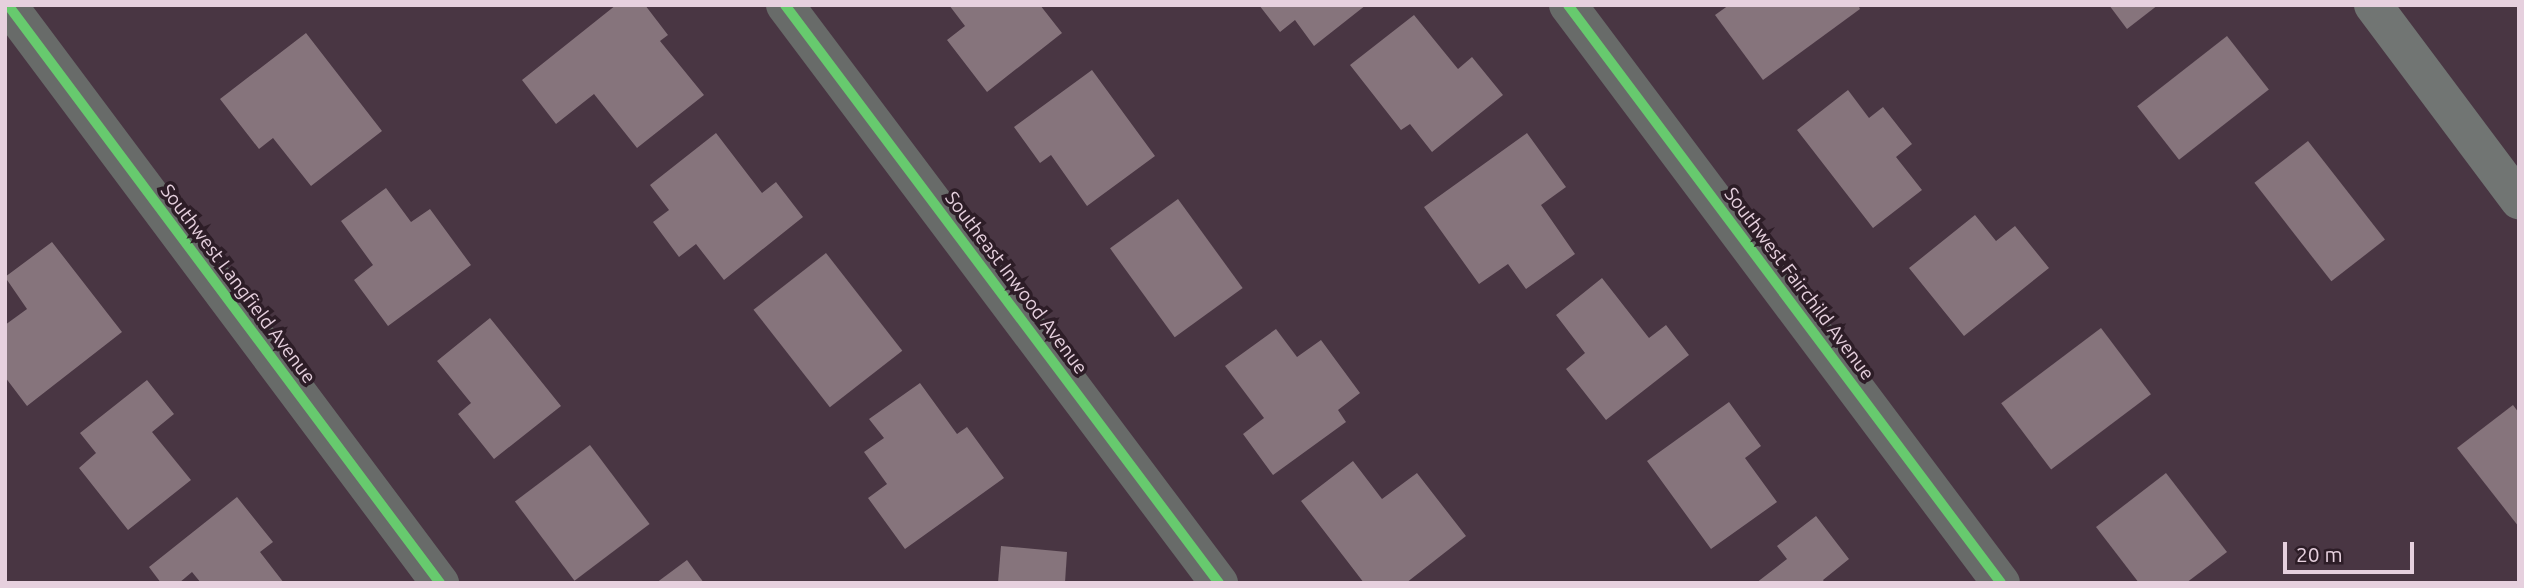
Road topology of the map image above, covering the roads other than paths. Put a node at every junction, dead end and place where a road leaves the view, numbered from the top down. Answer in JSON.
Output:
{"nodes":[{"id":1,"x":8,"y":5,"type":"edge"},
{"id":2,"x":785,"y":5,"type":"edge"},
{"id":3,"x":1568,"y":5,"type":"edge"},
{"id":4,"x":2372,"y":5,"type":"edge"},
{"id":5,"x":2519,"y":200,"type":"edge"},
{"id":6,"x":440,"y":583,"type":"edge"},
{"id":7,"x":1219,"y":583,"type":"edge"},
{"id":8,"x":2001,"y":583,"type":"edge"}],
"edges":[{"from":1,"to":6,"type":"street","name":"Southwest Langfield Avenue"},
{"from":2,"to":7,"type":"street","name":"Southeast Inwood Avenue"},
{"from":3,"to":8,"type":"street","name":"Southwest Fairchild Avenue"},
{"from":4,"to":5,"type":"street"}]}
